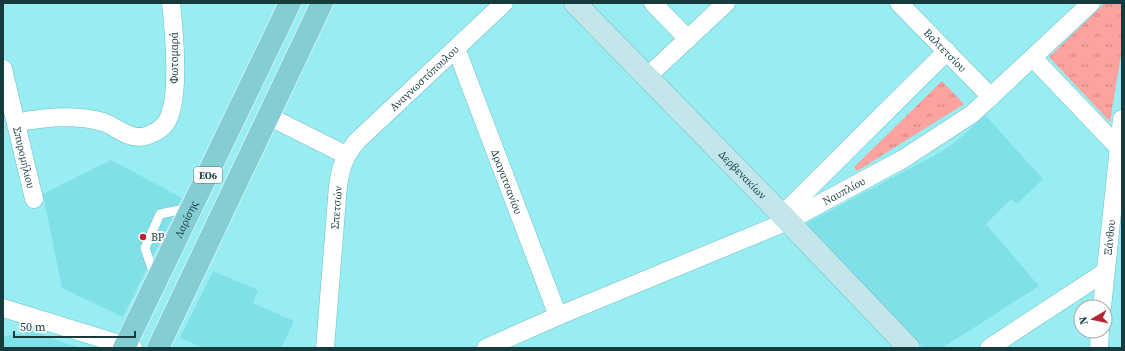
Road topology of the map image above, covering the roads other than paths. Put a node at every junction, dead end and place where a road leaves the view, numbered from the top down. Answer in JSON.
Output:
{"nodes":[{"id":1,"x":171,"y":3,"type":"edge"},
{"id":2,"x":290,"y":3,"type":"edge"},
{"id":3,"x":322,"y":3,"type":"edge"},
{"id":4,"x":504,"y":3,"type":"edge"},
{"id":5,"x":576,"y":3,"type":"edge"},
{"id":6,"x":653,"y":3,"type":"edge"},
{"id":7,"x":726,"y":3,"type":"edge"},
{"id":8,"x":899,"y":3,"type":"edge"},
{"id":9,"x":1091,"y":3,"type":"edge"},
{"id":10,"x":688,"y":39,"type":"junction"},
{"id":11,"x":456,"y":48,"type":"junction"},
{"id":12,"x":947,"y":51,"type":"junction"},
{"id":13,"x":1033,"y":58,"type":"junction"},
{"id":14,"x":3,"y":69,"type":"edge"},
{"id":15,"x":648,"y":76,"type":"junction"},
{"id":16,"x":992,"y":97,"type":"junction"},
{"id":17,"x":268,"y":116,"type":"junction"},
{"id":18,"x":1122,"y":119,"type":"edge"},
{"id":19,"x":16,"y":123,"type":"junction"},
{"id":20,"x":1118,"y":147,"type":"junction"},
{"id":21,"x":346,"y":155,"type":"junction"},
{"id":22,"x":34,"y":199,"type":"dead end"},
{"id":23,"x":785,"y":218,"type":"junction"},
{"id":24,"x":1105,"y":272,"type":"junction"},
{"id":25,"x":1103,"y":299,"type":"edge"},
{"id":26,"x":3,"y":308,"type":"edge"},
{"id":27,"x":558,"y":316,"type":"junction"},
{"id":28,"x":127,"y":347,"type":"edge"},
{"id":29,"x":158,"y":348,"type":"edge"},
{"id":30,"x":325,"y":348,"type":"edge"},
{"id":31,"x":486,"y":348,"type":"edge"},
{"id":32,"x":909,"y":348,"type":"edge"},
{"id":33,"x":989,"y":348,"type":"edge"}],
"edges":[{"from":1,"to":19,"type":"street","name":"Φωτομαρά"},
{"from":2,"to":28,"type":"main road","name":"Λαρίσης","number":"ΕΟ6"},
{"from":3,"to":17,"type":"main road","number":"ΕΟ6"},
{"from":4,"to":11,"type":"street","name":"Αναγνωστόπουλου"},
{"from":5,"to":15,"type":"main road","name":"Δερβενακίων"},
{"from":6,"to":10,"type":"street"},
{"from":7,"to":10,"type":"street"},
{"from":8,"to":12,"type":"street","name":"Βαλτετσίου"},
{"from":9,"to":13,"type":"street","name":"Ναυπλίου"},
{"from":10,"to":15,"type":"street"},
{"from":11,"to":21,"type":"street","name":"Αναγνωστόπουλου"},
{"from":11,"to":27,"type":"street","name":"Δραγατσανίου"},
{"from":12,"to":16,"type":"street","name":"Βαλτετσίου"},
{"from":12,"to":23,"type":"street","name":"Ναυπλίου"},
{"from":13,"to":16,"type":"street","name":"Ναυπλίου"},
{"from":13,"to":20,"type":"street"},
{"from":14,"to":19,"type":"street","name":"Σπυρομήλιου"},
{"from":15,"to":23,"type":"main road","name":"Δερβενακίων"},
{"from":16,"to":23,"type":"street","name":"Ναυπλίου"},
{"from":17,"to":21,"type":"street"},
{"from":17,"to":29,"type":"main road","number":"ΕΟ6"},
{"from":18,"to":20,"type":"street","name":"Ξάνθου"},
{"from":19,"to":22,"type":"street","name":"Σπυρομήλιου"},
{"from":20,"to":24,"type":"street","name":"Ξάνθου"},
{"from":21,"to":30,"type":"street","name":"Σπετσών"},
{"from":23,"to":27,"type":"street","name":"Ναυπλίου"},
{"from":23,"to":32,"type":"main road","name":"Δερβενακίων"},
{"from":24,"to":25,"type":"street","name":"Ξάνθου"},
{"from":24,"to":33,"type":"street"},
{"from":26,"to":28,"type":"street"},
{"from":27,"to":31,"type":"street","name":"Ναυπλίου"}]}
